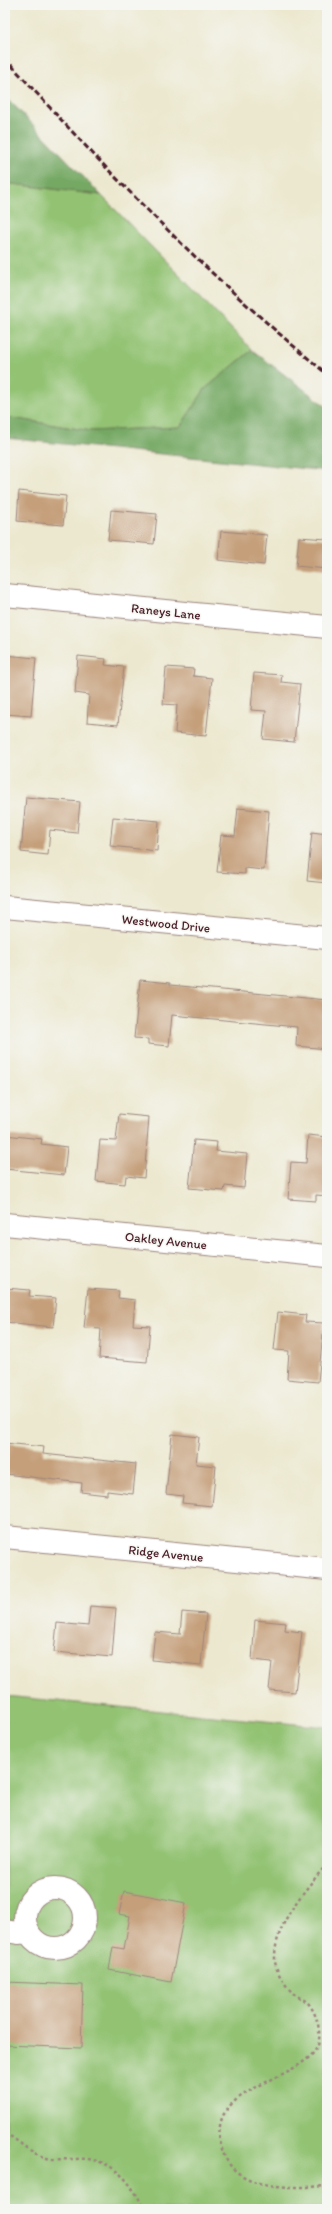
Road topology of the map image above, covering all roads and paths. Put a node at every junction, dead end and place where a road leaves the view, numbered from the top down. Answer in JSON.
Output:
{"nodes":[{"id":1,"x":5,"y":595,"type":"edge"},
{"id":2,"x":327,"y":627,"type":"edge"},
{"id":3,"x":5,"y":907,"type":"edge"},
{"id":4,"x":327,"y":938,"type":"edge"},
{"id":5,"x":5,"y":1224,"type":"edge"},
{"id":6,"x":327,"y":1256,"type":"edge"},
{"id":7,"x":5,"y":1537,"type":"edge"},
{"id":8,"x":327,"y":1569,"type":"edge"},
{"id":9,"x":327,"y":1864,"type":"edge"},
{"id":10,"x":5,"y":1932,"type":"edge"},
{"id":11,"x":28,"y":1932,"type":"dead end"},
{"id":12,"x":5,"y":2133,"type":"edge"},
{"id":13,"x":327,"y":2186,"type":"edge"},
{"id":14,"x":144,"y":2209,"type":"edge"}],
"edges":[{"from":1,"to":2,"type":"street","name":"Raneys Lane"},
{"from":3,"to":4,"type":"street","name":"Westwood Drive"},
{"from":5,"to":6,"type":"street","name":"Oakley Avenue"},
{"from":7,"to":8,"type":"street","name":"Ridge Avenue"},
{"from":9,"to":13,"type":"path"},
{"from":10,"to":11,"type":"street"},
{"from":12,"to":14,"type":"path"}]}
